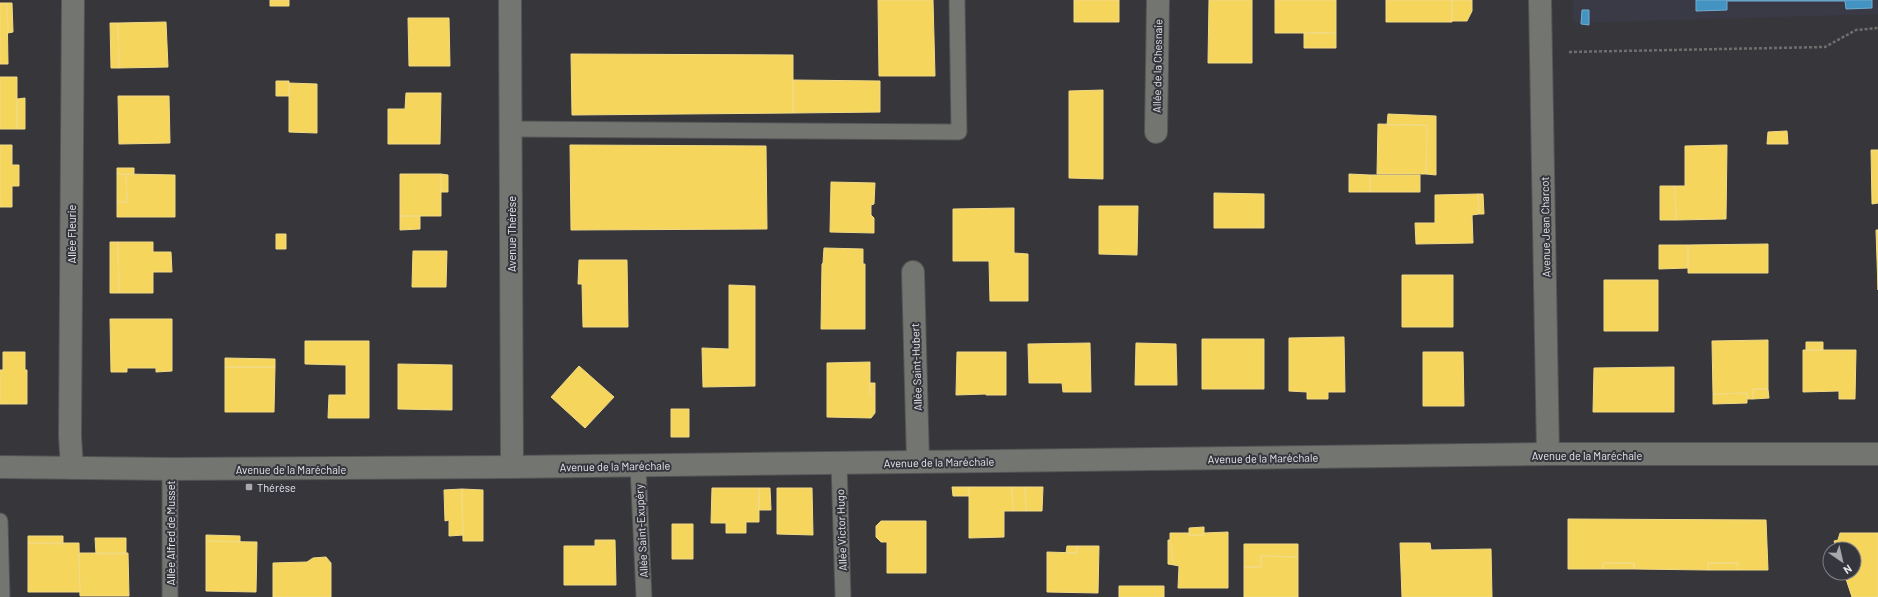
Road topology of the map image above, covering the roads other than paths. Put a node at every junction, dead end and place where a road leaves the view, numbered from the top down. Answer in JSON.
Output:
{"nodes":[{"id":1,"x":73,"y":0,"type":"edge"},
{"id":2,"x":510,"y":0,"type":"edge"},
{"id":3,"x":957,"y":0,"type":"edge"},
{"id":4,"x":1158,"y":0,"type":"edge"},
{"id":5,"x":1540,"y":0,"type":"edge"},
{"id":6,"x":511,"y":129,"type":"junction"},
{"id":7,"x":1156,"y":132,"type":"dead end"},
{"id":8,"x":913,"y":272,"type":"dead end"},
{"id":9,"x":1548,"y":454,"type":"junction"},
{"id":10,"x":1878,"y":454,"type":"edge"},
{"id":11,"x":918,"y":462,"type":"junction"},
{"id":12,"x":839,"y":463,"type":"junction"},
{"id":13,"x":638,"y":466,"type":"junction"},
{"id":14,"x":512,"y":467,"type":"junction"},
{"id":15,"x":0,"y":468,"type":"edge"},
{"id":16,"x":72,"y":468,"type":"junction"},
{"id":17,"x":170,"y":470,"type":"junction"},
{"id":18,"x":0,"y":521,"type":"edge"},
{"id":19,"x":2,"y":597,"type":"edge"},
{"id":20,"x":170,"y":597,"type":"edge"},
{"id":21,"x":644,"y":597,"type":"edge"},
{"id":22,"x":843,"y":597,"type":"edge"}],
"edges":[{"from":1,"to":16,"type":"street","name":"Allée Fleurie"},
{"from":2,"to":6,"type":"street","name":"Avenue Thérèse"},
{"from":3,"to":6,"type":"lane"},
{"from":4,"to":7,"type":"street","name":"Allée de la Chesnaie"},
{"from":5,"to":9,"type":"street","name":"Avenue Jean Charcot"},
{"from":6,"to":14,"type":"street","name":"Avenue Thérèse"},
{"from":8,"to":11,"type":"street","name":"Allée Saint-Hubert"},
{"from":9,"to":10,"type":"street","name":"Avenue de la Maréchale"},
{"from":9,"to":11,"type":"street","name":"Avenue de la Maréchale"},
{"from":11,"to":12,"type":"street","name":"Avenue de la Maréchale"},
{"from":12,"to":13,"type":"street","name":"Avenue de la Maréchale"},
{"from":12,"to":22,"type":"lane","name":"Allée Victor Hugo"},
{"from":13,"to":14,"type":"street","name":"Avenue de la Maréchale"},
{"from":13,"to":21,"type":"lane","name":"Allée Saint-Exupéry"},
{"from":14,"to":17,"type":"street","name":"Avenue de la Maréchale"},
{"from":15,"to":16,"type":"street","name":"Avenue de la Maréchale"},
{"from":16,"to":17,"type":"street","name":"Avenue de la Maréchale"},
{"from":17,"to":20,"type":"lane","name":"Allée Alfred de Musset"},
{"from":18,"to":19,"type":"lane"}]}
